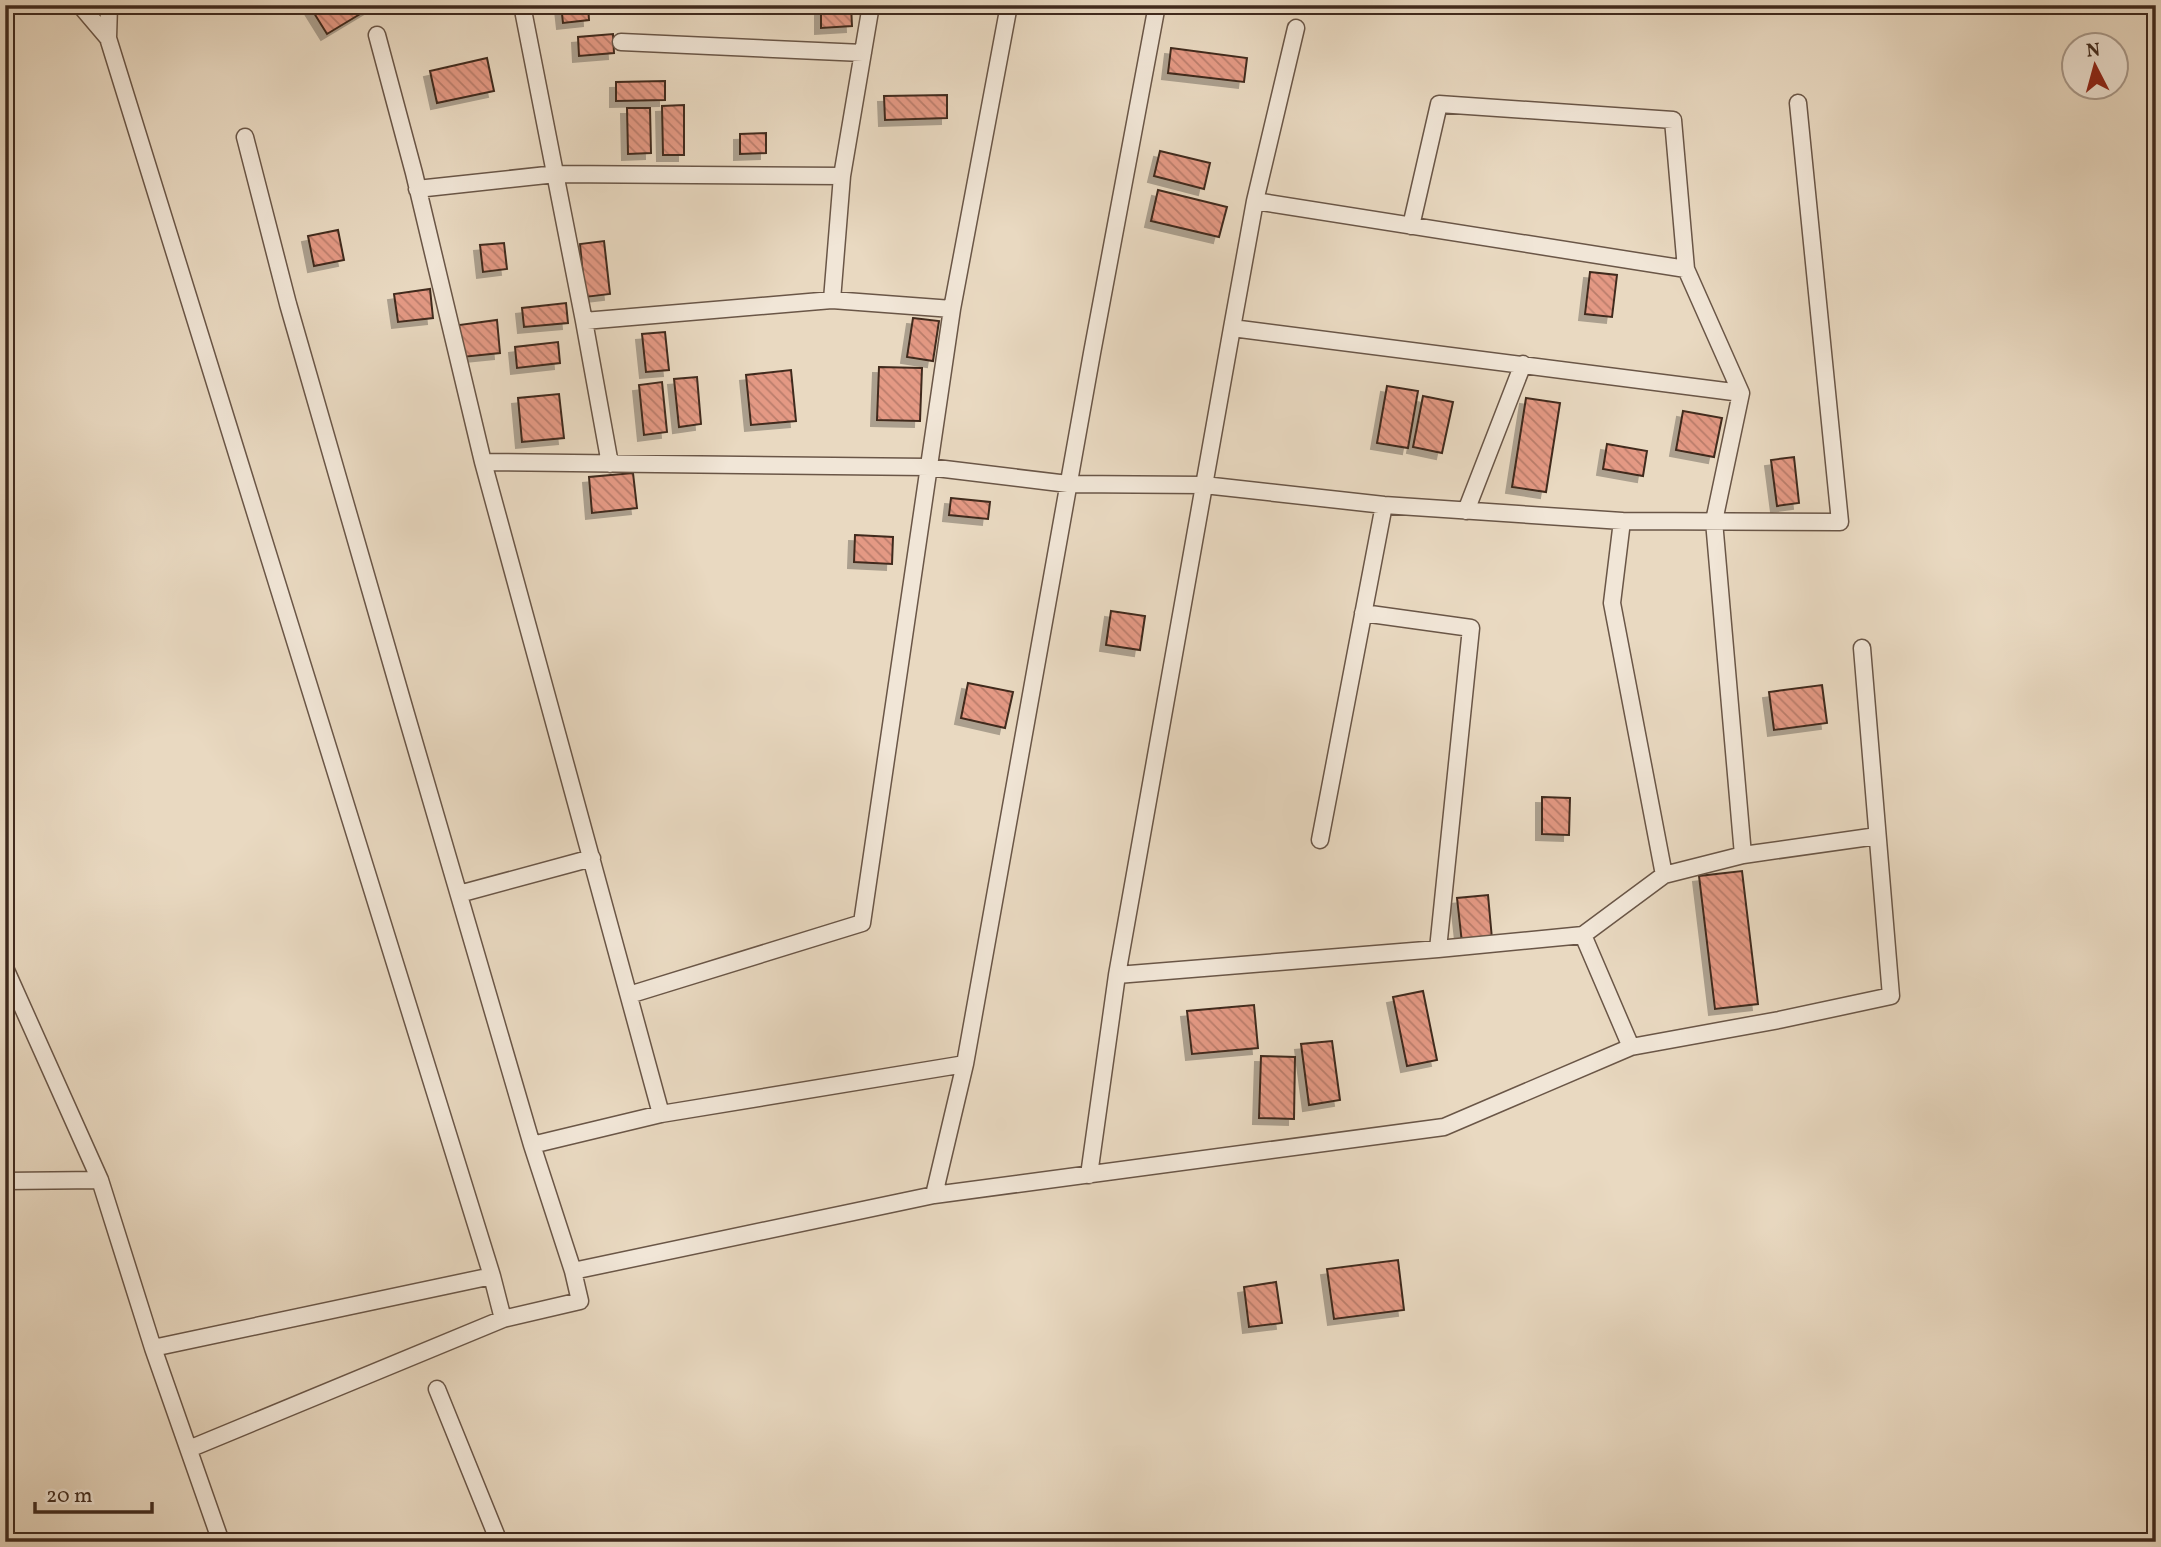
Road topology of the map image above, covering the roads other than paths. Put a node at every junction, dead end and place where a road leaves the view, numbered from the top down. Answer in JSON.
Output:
{"nodes":[{"id":1,"x":80,"y":5,"type":"edge"},
{"id":2,"x":109,"y":5,"type":"edge"},
{"id":3,"x":522,"y":5,"type":"edge"},
{"id":4,"x":871,"y":5,"type":"edge"},
{"id":5,"x":1009,"y":5,"type":"edge"},
{"id":6,"x":1157,"y":5,"type":"edge"},
{"id":7,"x":1296,"y":28,"type":"dead end"},
{"id":8,"x":377,"y":35,"type":"dead end"},
{"id":9,"x":108,"y":38,"type":"junction"},
{"id":10,"x":621,"y":42,"type":"dead end"},
{"id":11,"x":863,"y":53,"type":"junction"},
{"id":12,"x":1798,"y":103,"type":"dead end"},
{"id":13,"x":245,"y":137,"type":"dead end"},
{"id":14,"x":556,"y":174,"type":"junction"},
{"id":15,"x":842,"y":176,"type":"junction"},
{"id":16,"x":417,"y":189,"type":"junction"},
{"id":17,"x":1255,"y":201,"type":"junction"},
{"id":18,"x":1411,"y":226,"type":"junction"},
{"id":19,"x":1686,"y":269,"type":"junction"},
{"id":20,"x":832,"y":300,"type":"junction"},
{"id":21,"x":952,"y":309,"type":"junction"},
{"id":22,"x":584,"y":321,"type":"junction"},
{"id":23,"x":1232,"y":328,"type":"junction"},
{"id":24,"x":1523,"y":364,"type":"junction"},
{"id":25,"x":1741,"y":393,"type":"junction"},
{"id":26,"x":483,"y":462,"type":"junction"},
{"id":27,"x":610,"y":464,"type":"junction"},
{"id":28,"x":928,"y":467,"type":"junction"},
{"id":29,"x":1068,"y":484,"type":"junction"},
{"id":30,"x":1204,"y":485,"type":"junction"},
{"id":31,"x":1384,"y":505,"type":"junction"},
{"id":32,"x":1466,"y":511,"type":"junction"},
{"id":33,"x":1622,"y":521,"type":"junction"},
{"id":34,"x":1714,"y":521,"type":"junction"},
{"id":35,"x":1363,"y":613,"type":"junction"},
{"id":36,"x":1862,"y":648,"type":"dead end"},
{"id":37,"x":1877,"y":836,"type":"junction"},
{"id":38,"x":1320,"y":840,"type":"dead end"},
{"id":39,"x":1743,"y":855,"type":"junction"},
{"id":40,"x":592,"y":858,"type":"junction"},
{"id":41,"x":1664,"y":875,"type":"junction"},
{"id":42,"x":459,"y":894,"type":"junction"},
{"id":43,"x":1583,"y":935,"type":"junction"},
{"id":44,"x":1438,"y":949,"type":"junction"},
{"id":45,"x":5,"y":968,"type":"edge"},
{"id":46,"x":1118,"y":975,"type":"junction"},
{"id":47,"x":629,"y":995,"type":"junction"},
{"id":48,"x":1631,"y":1047,"type":"junction"},
{"id":49,"x":965,"y":1063,"type":"junction"},
{"id":50,"x":661,"y":1114,"type":"junction"},
{"id":51,"x":532,"y":1145,"type":"junction"},
{"id":52,"x":1089,"y":1175,"type":"junction"},
{"id":53,"x":100,"y":1180,"type":"junction"},
{"id":54,"x":5,"y":1181,"type":"edge"},
{"id":55,"x":934,"y":1195,"type":"junction"},
{"id":56,"x":573,"y":1271,"type":"junction"},
{"id":57,"x":492,"y":1276,"type":"junction"},
{"id":58,"x":503,"y":1319,"type":"junction"},
{"id":59,"x":153,"y":1348,"type":"junction"},
{"id":60,"x":437,"y":1390,"type":"dead end"},
{"id":61,"x":189,"y":1449,"type":"junction"},
{"id":62,"x":221,"y":1542,"type":"edge"},
{"id":63,"x":499,"y":1542,"type":"edge"}],
"edges":[{"from":1,"to":9,"type":"lane"},
{"from":2,"to":9,"type":"lane"},
{"from":3,"to":14,"type":"lane"},
{"from":4,"to":11,"type":"lane"},
{"from":5,"to":21,"type":"lane"},
{"from":6,"to":29,"type":"lane"},
{"from":7,"to":17,"type":"lane"},
{"from":8,"to":16,"type":"lane"},
{"from":9,"to":57,"type":"lane"},
{"from":10,"to":11,"type":"lane"},
{"from":11,"to":15,"type":"lane"},
{"from":12,"to":34,"type":"lane"},
{"from":13,"to":42,"type":"lane"},
{"from":14,"to":15,"type":"lane"},
{"from":14,"to":16,"type":"lane"},
{"from":14,"to":22,"type":"lane"},
{"from":15,"to":20,"type":"lane"},
{"from":16,"to":26,"type":"lane"},
{"from":17,"to":18,"type":"lane"},
{"from":17,"to":23,"type":"lane"},
{"from":18,"to":19,"type":"lane"},
{"from":18,"to":19,"type":"lane"},
{"from":19,"to":25,"type":"lane"},
{"from":20,"to":21,"type":"lane"},
{"from":20,"to":22,"type":"lane"},
{"from":21,"to":28,"type":"lane"},
{"from":22,"to":27,"type":"lane"},
{"from":23,"to":24,"type":"lane"},
{"from":23,"to":30,"type":"lane"},
{"from":24,"to":25,"type":"lane"},
{"from":24,"to":32,"type":"lane"},
{"from":25,"to":34,"type":"lane"},
{"from":26,"to":27,"type":"lane"},
{"from":26,"to":40,"type":"lane"},
{"from":27,"to":28,"type":"lane"},
{"from":28,"to":29,"type":"lane"},
{"from":28,"to":47,"type":"lane"},
{"from":29,"to":30,"type":"lane"},
{"from":29,"to":49,"type":"lane"},
{"from":30,"to":31,"type":"lane"},
{"from":30,"to":46,"type":"lane"},
{"from":31,"to":32,"type":"lane"},
{"from":31,"to":35,"type":"lane"},
{"from":32,"to":33,"type":"lane"},
{"from":33,"to":34,"type":"lane"},
{"from":33,"to":41,"type":"lane"},
{"from":34,"to":39,"type":"lane"},
{"from":35,"to":38,"type":"lane"},
{"from":35,"to":44,"type":"lane"},
{"from":36,"to":37,"type":"lane"},
{"from":37,"to":39,"type":"lane"},
{"from":37,"to":48,"type":"lane"},
{"from":39,"to":41,"type":"lane"},
{"from":40,"to":42,"type":"lane"},
{"from":40,"to":47,"type":"lane"},
{"from":41,"to":43,"type":"lane"},
{"from":42,"to":51,"type":"lane"},
{"from":43,"to":44,"type":"lane"},
{"from":43,"to":48,"type":"lane"},
{"from":44,"to":46,"type":"lane"},
{"from":45,"to":53,"type":"lane"},
{"from":46,"to":52,"type":"lane"},
{"from":47,"to":50,"type":"lane"},
{"from":48,"to":52,"type":"lane"},
{"from":49,"to":50,"type":"lane"},
{"from":49,"to":55,"type":"lane"},
{"from":50,"to":51,"type":"lane"},
{"from":51,"to":56,"type":"lane"},
{"from":52,"to":55,"type":"lane"},
{"from":53,"to":54,"type":"lane"},
{"from":53,"to":59,"type":"lane"},
{"from":55,"to":56,"type":"lane"},
{"from":56,"to":58,"type":"lane"},
{"from":57,"to":58,"type":"lane"},
{"from":57,"to":59,"type":"lane"},
{"from":58,"to":61,"type":"lane"},
{"from":59,"to":61,"type":"lane"},
{"from":60,"to":63,"type":"lane"},
{"from":61,"to":62,"type":"lane"}]}
